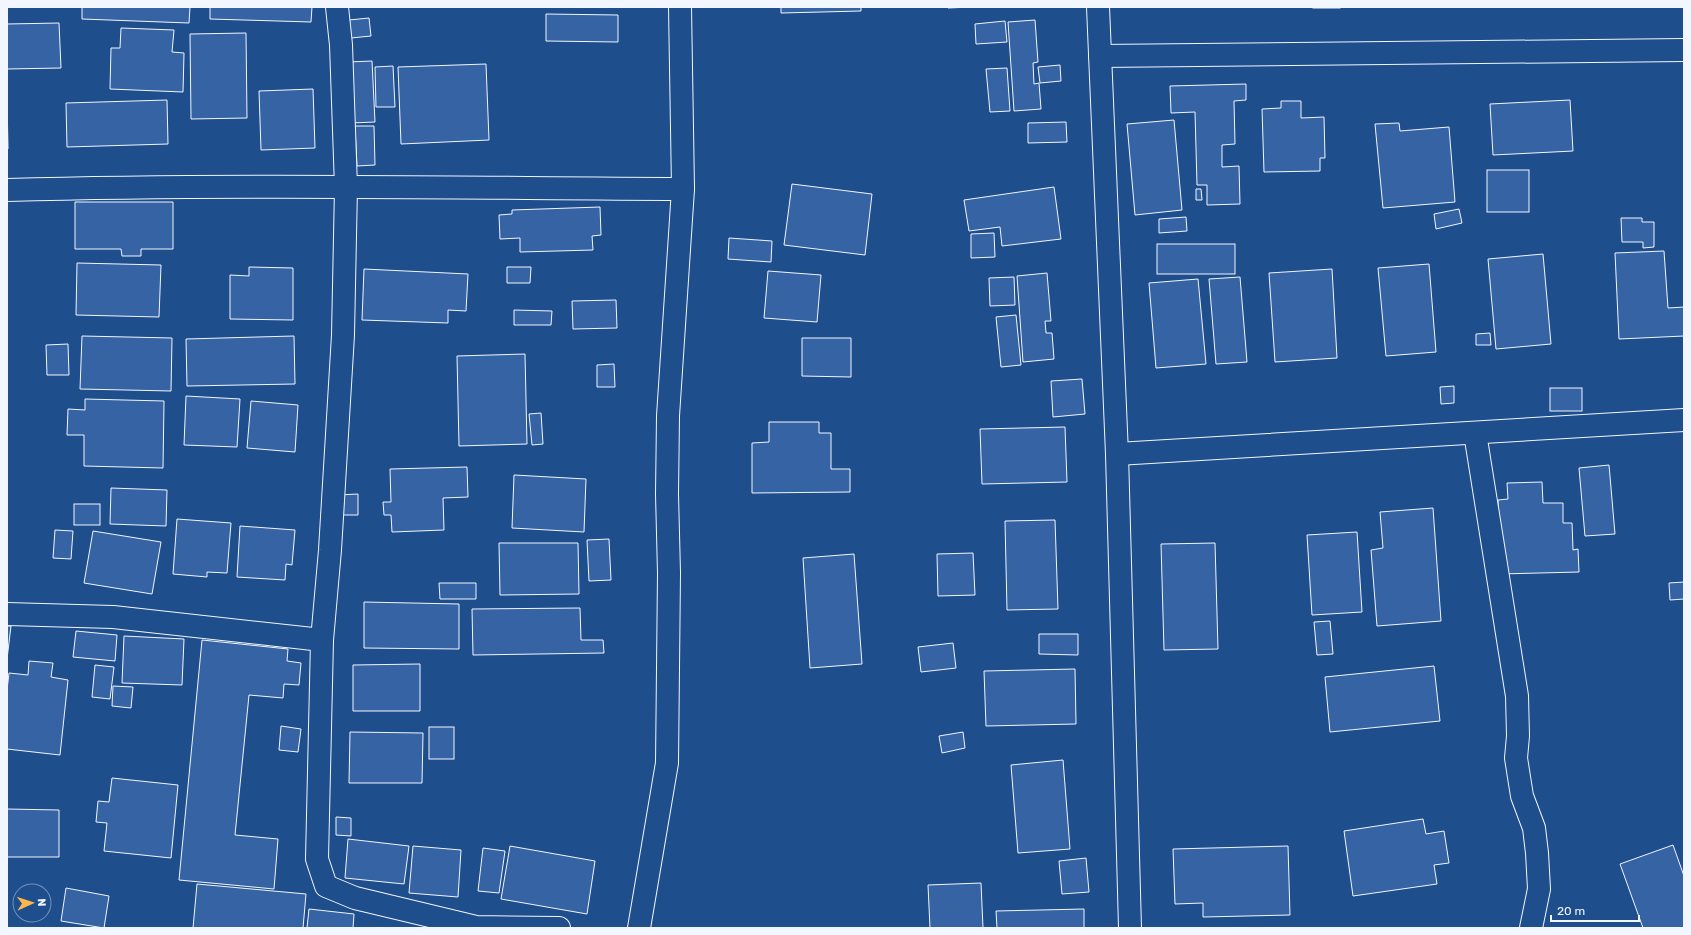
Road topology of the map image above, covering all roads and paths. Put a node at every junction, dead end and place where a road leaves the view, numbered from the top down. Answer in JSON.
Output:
{"nodes":[{"id":1,"x":337,"y":7,"type":"edge"},
{"id":2,"x":680,"y":7,"type":"edge"},
{"id":3,"x":1098,"y":7,"type":"edge"},
{"id":4,"x":1684,"y":50,"type":"edge"},
{"id":5,"x":1100,"y":56,"type":"junction"},
{"id":6,"x":346,"y":187,"type":"junction"},
{"id":7,"x":683,"y":189,"type":"junction"},
{"id":8,"x":7,"y":190,"type":"edge"},
{"id":9,"x":1684,"y":420,"type":"edge"},
{"id":10,"x":1475,"y":433,"type":"junction"},
{"id":11,"x":1117,"y":454,"type":"junction"},
{"id":12,"x":7,"y":614,"type":"edge"},
{"id":13,"x":322,"y":640,"type":"junction"},
{"id":14,"x":559,"y":928,"type":"edge"},
{"id":15,"x":639,"y":928,"type":"edge"},
{"id":16,"x":1130,"y":928,"type":"edge"},
{"id":17,"x":1531,"y":928,"type":"edge"}],
"edges":[{"from":1,"to":6,"type":"street"},
{"from":2,"to":7,"type":"street"},
{"from":3,"to":5,"type":"street"},
{"from":4,"to":5,"type":"street"},
{"from":5,"to":11,"type":"street"},
{"from":6,"to":7,"type":"street"},
{"from":6,"to":8,"type":"street"},
{"from":6,"to":13,"type":"street"},
{"from":7,"to":15,"type":"street"},
{"from":9,"to":10,"type":"street"},
{"from":10,"to":11,"type":"street"},
{"from":10,"to":17,"type":"street"},
{"from":11,"to":16,"type":"street"},
{"from":12,"to":13,"type":"street"},
{"from":13,"to":14,"type":"street"}]}
